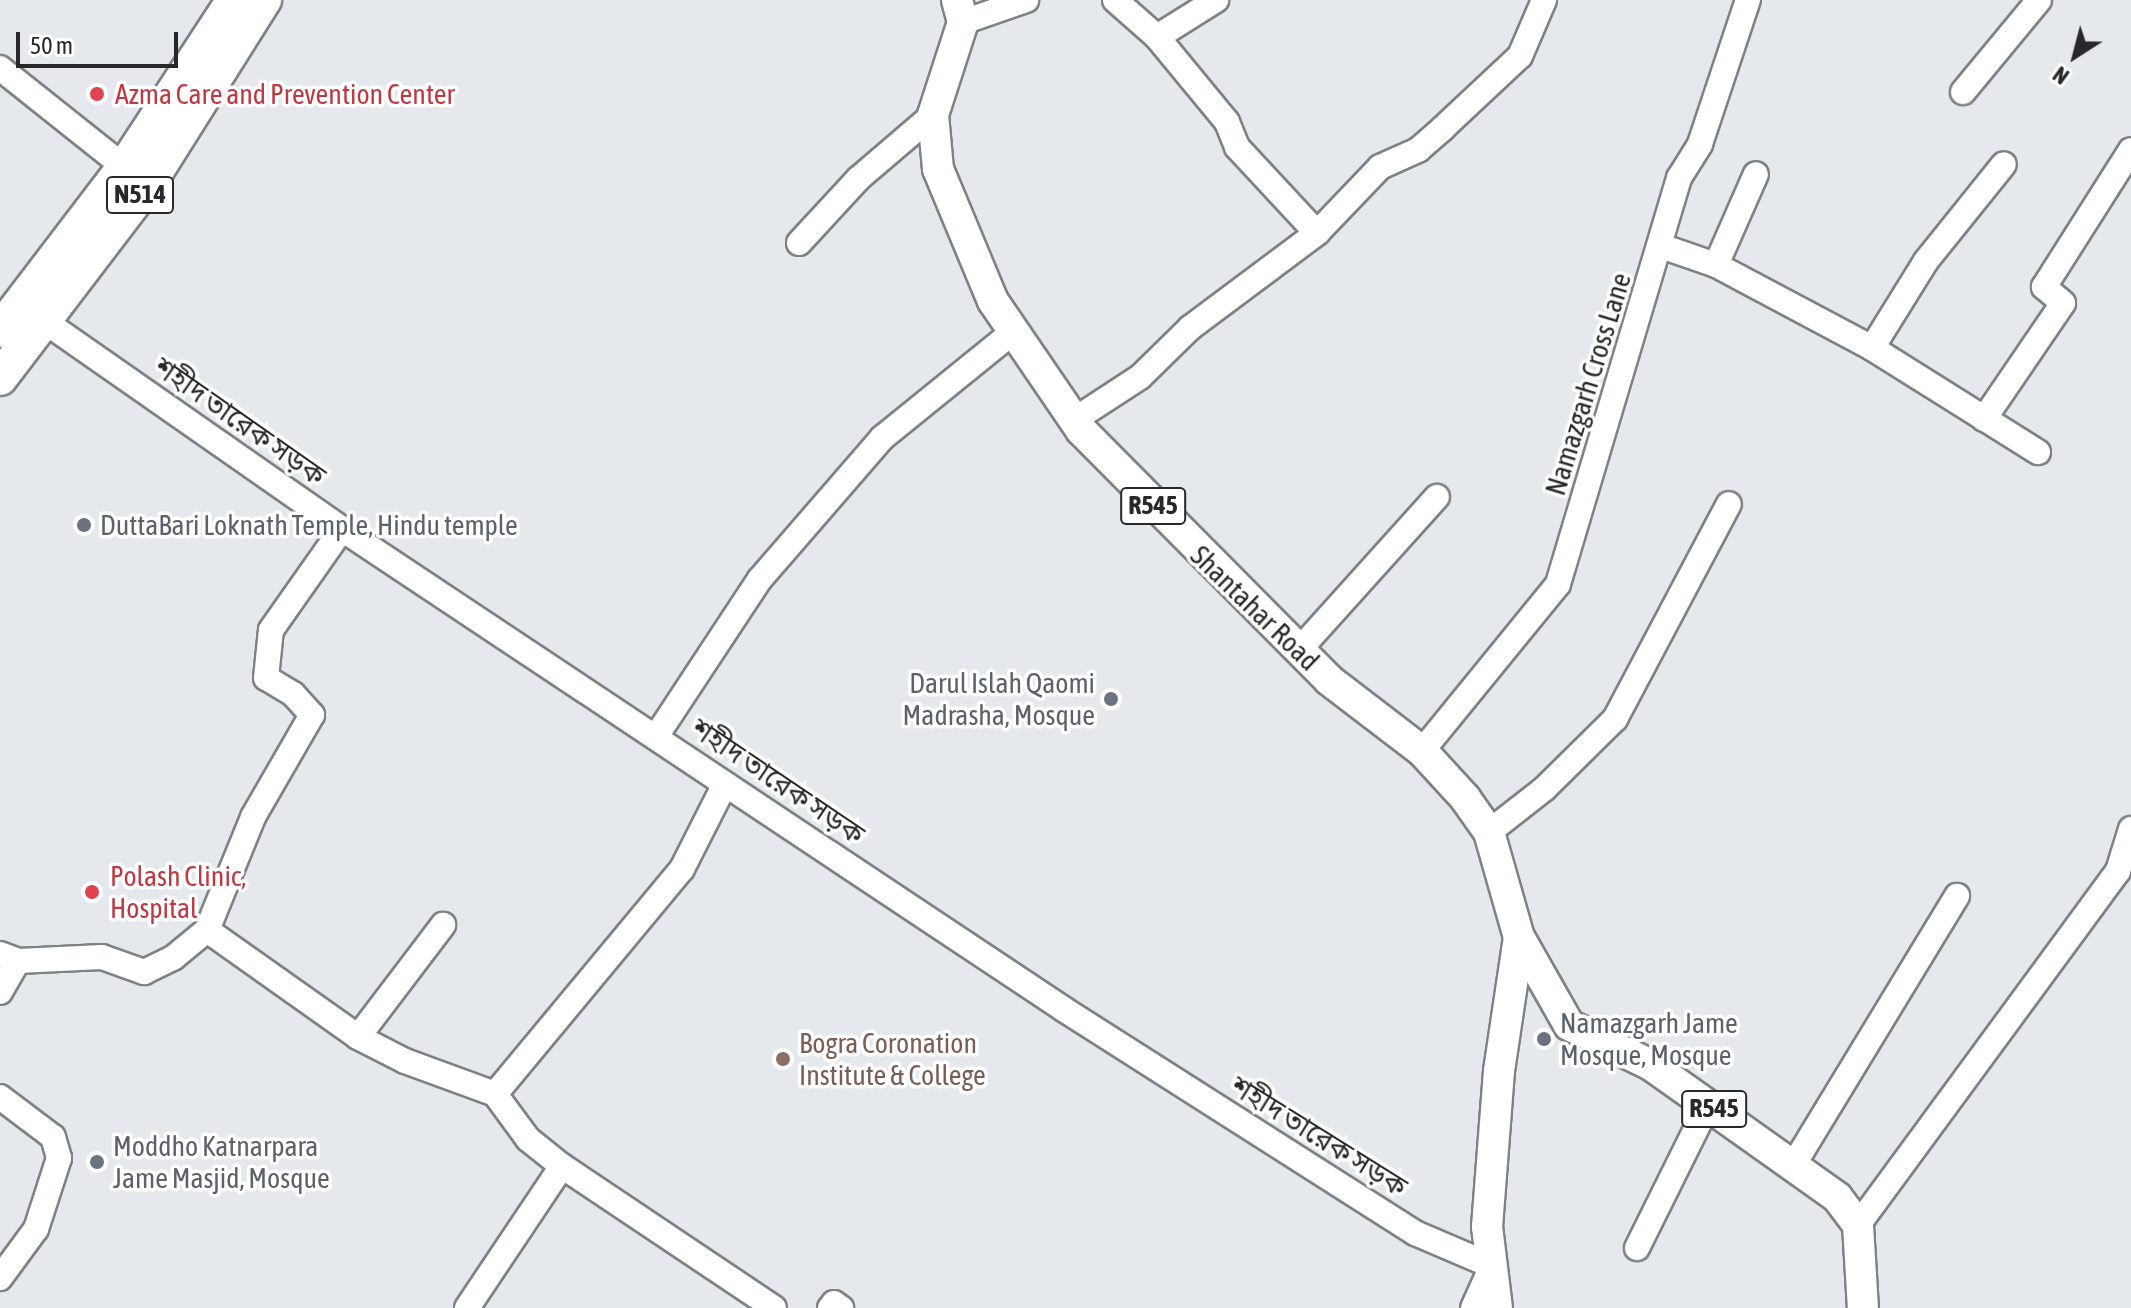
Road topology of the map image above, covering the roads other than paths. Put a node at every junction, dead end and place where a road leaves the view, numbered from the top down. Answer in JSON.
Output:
{"nodes":[{"id":1,"x":234,"y":0,"type":"edge"},
{"id":2,"x":264,"y":0,"type":"edge"},
{"id":3,"x":1026,"y":0,"type":"edge"},
{"id":4,"x":1115,"y":0,"type":"edge"},
{"id":5,"x":1216,"y":0,"type":"edge"},
{"id":6,"x":1544,"y":0,"type":"edge"},
{"id":7,"x":1748,"y":0,"type":"edge"},
{"id":8,"x":2039,"y":0,"type":"edge"},
{"id":9,"x":960,"y":11,"type":"edge"},
{"id":10,"x":1157,"y":37,"type":"junction"},
{"id":11,"x":0,"y":68,"type":"edge"},
{"id":12,"x":1963,"y":92,"type":"dead end"},
{"id":13,"x":933,"y":115,"type":"junction"},
{"id":14,"x":2131,"y":150,"type":"edge"},
{"id":15,"x":2004,"y":164,"type":"dead end"},
{"id":16,"x":1756,"y":174,"type":"dead end"},
{"id":17,"x":136,"y":176,"type":"junction"},
{"id":18,"x":1317,"y":233,"type":"junction"},
{"id":19,"x":799,"y":243,"type":"dead end"},
{"id":20,"x":1661,"y":246,"type":"junction"},
{"id":21,"x":1716,"y":265,"type":"junction"},
{"id":22,"x":33,"y":312,"type":"junction"},
{"id":23,"x":0,"y":330,"type":"edge"},
{"id":24,"x":1013,"y":332,"type":"junction"},
{"id":25,"x":1872,"y":348,"type":"junction"},
{"id":26,"x":0,"y":378,"type":"edge"},
{"id":27,"x":1984,"y":419,"type":"junction"},
{"id":28,"x":1074,"y":420,"type":"junction"},
{"id":29,"x":2038,"y":452,"type":"dead end"},
{"id":30,"x":1437,"y":497,"type":"dead end"},
{"id":31,"x":1729,"y":504,"type":"dead end"},
{"id":32,"x":342,"y":529,"type":"junction"},
{"id":33,"x":1299,"y":650,"type":"junction"},
{"id":34,"x":657,"y":735,"type":"junction"},
{"id":35,"x":1422,"y":751,"type":"junction"},
{"id":36,"x":725,"y":784,"type":"junction"},
{"id":37,"x":2131,"y":829,"type":"edge"},
{"id":38,"x":1489,"y":832,"type":"junction"},
{"id":39,"x":1957,"y":896,"type":"dead end"},
{"id":40,"x":443,"y":925,"type":"dead end"},
{"id":41,"x":207,"y":930,"type":"junction"},
{"id":42,"x":1519,"y":937,"type":"junction"},
{"id":43,"x":9,"y":958,"type":"edge"},
{"id":44,"x":0,"y":992,"type":"edge"},
{"id":45,"x":1569,"y":1025,"type":"junction"},
{"id":46,"x":1506,"y":1032,"type":"junction"},
{"id":47,"x":358,"y":1037,"type":"junction"},
{"id":48,"x":495,"y":1094,"type":"junction"},
{"id":49,"x":0,"y":1097,"type":"edge"},
{"id":50,"x":1708,"y":1105,"type":"junction"},
{"id":51,"x":1794,"y":1164,"type":"junction"},
{"id":52,"x":562,"y":1166,"type":"junction"},
{"id":53,"x":1858,"y":1225,"type":"junction"},
{"id":54,"x":1637,"y":1248,"type":"dead end"},
{"id":55,"x":1492,"y":1266,"type":"junction"},
{"id":56,"x":0,"y":1278,"type":"edge"},
{"id":57,"x":467,"y":1308,"type":"edge"},
{"id":58,"x":774,"y":1308,"type":"edge"},
{"id":59,"x":830,"y":1308,"type":"edge"},
{"id":60,"x":841,"y":1308,"type":"edge"},
{"id":61,"x":1473,"y":1308,"type":"edge"},
{"id":62,"x":1497,"y":1308,"type":"edge"},
{"id":63,"x":1863,"y":1308,"type":"edge"}],
"edges":[{"from":1,"to":17,"type":"highway","number":"N514"},
{"from":2,"to":17,"type":"highway","number":"N514"},
{"from":3,"to":9,"type":"street"},
{"from":4,"to":10,"type":"street"},
{"from":5,"to":10,"type":"street"},
{"from":6,"to":18,"type":"street"},
{"from":7,"to":20,"type":"street","name":"Namazgarh Cross Lane"},
{"from":8,"to":12,"type":"street"},
{"from":9,"to":13,"type":"main road","name":"Shantahar Road","number":"R545"},
{"from":10,"to":18,"type":"street"},
{"from":11,"to":17,"type":"street"},
{"from":13,"to":19,"type":"street"},
{"from":13,"to":24,"type":"main road","name":"Shantahar Road","number":"R545"},
{"from":14,"to":27,"type":"street"},
{"from":15,"to":25,"type":"street"},
{"from":16,"to":21,"type":"street"},
{"from":17,"to":22,"type":"highway","number":"N514"},
{"from":18,"to":28,"type":"street"},
{"from":20,"to":21,"type":"street"},
{"from":20,"to":35,"type":"street","name":"Namazgarh Cross Lane"},
{"from":21,"to":25,"type":"street"},
{"from":22,"to":23,"type":"highway","number":"N514"},
{"from":22,"to":26,"type":"highway","number":"N514"},
{"from":22,"to":32,"type":"street","name":"শহীদ তারেক সড়ক"},
{"from":24,"to":28,"type":"main road","name":"Shantahar Road","number":"R545"},
{"from":24,"to":34,"type":"street"},
{"from":25,"to":27,"type":"street"},
{"from":27,"to":29,"type":"street"},
{"from":28,"to":33,"type":"main road","name":"Shantahar Road","number":"R545"},
{"from":30,"to":33,"type":"street"},
{"from":31,"to":38,"type":"street"},
{"from":32,"to":34,"type":"street","name":"শহীদ তারেক সড়ক"},
{"from":32,"to":41,"type":"street"},
{"from":33,"to":35,"type":"main road","name":"Shantahar Road","number":"R545"},
{"from":34,"to":36,"type":"street","name":"শহীদ তারেক সড়ক"},
{"from":35,"to":38,"type":"main road","name":"Shantahar Road","number":"R545"},
{"from":36,"to":48,"type":"street"},
{"from":36,"to":55,"type":"street","name":"শহীদ তারেক সড়ক"},
{"from":37,"to":53,"type":"street"},
{"from":38,"to":42,"type":"main road","name":"Shantahar Road","number":"R545"},
{"from":39,"to":51,"type":"street"},
{"from":40,"to":47,"type":"street"},
{"from":41,"to":43,"type":"street"},
{"from":41,"to":47,"type":"street"},
{"from":42,"to":45,"type":"main road","number":"R545"},
{"from":42,"to":46,"type":"main road"},
{"from":43,"to":44,"type":"street"},
{"from":45,"to":46,"type":"main road"},
{"from":45,"to":50,"type":"main road","number":"R545"},
{"from":46,"to":55,"type":"main road"},
{"from":47,"to":48,"type":"street"},
{"from":48,"to":52,"type":"street"},
{"from":49,"to":56,"type":"street"},
{"from":50,"to":51,"type":"main road","number":"R545"},
{"from":50,"to":54,"type":"street"},
{"from":51,"to":53,"type":"main road","number":"R545"},
{"from":52,"to":57,"type":"street"},
{"from":52,"to":58,"type":"street"},
{"from":53,"to":63,"type":"main road"},
{"from":55,"to":61,"type":"street"},
{"from":55,"to":62,"type":"main road"},
{"from":59,"to":60,"type":"street"}]}
